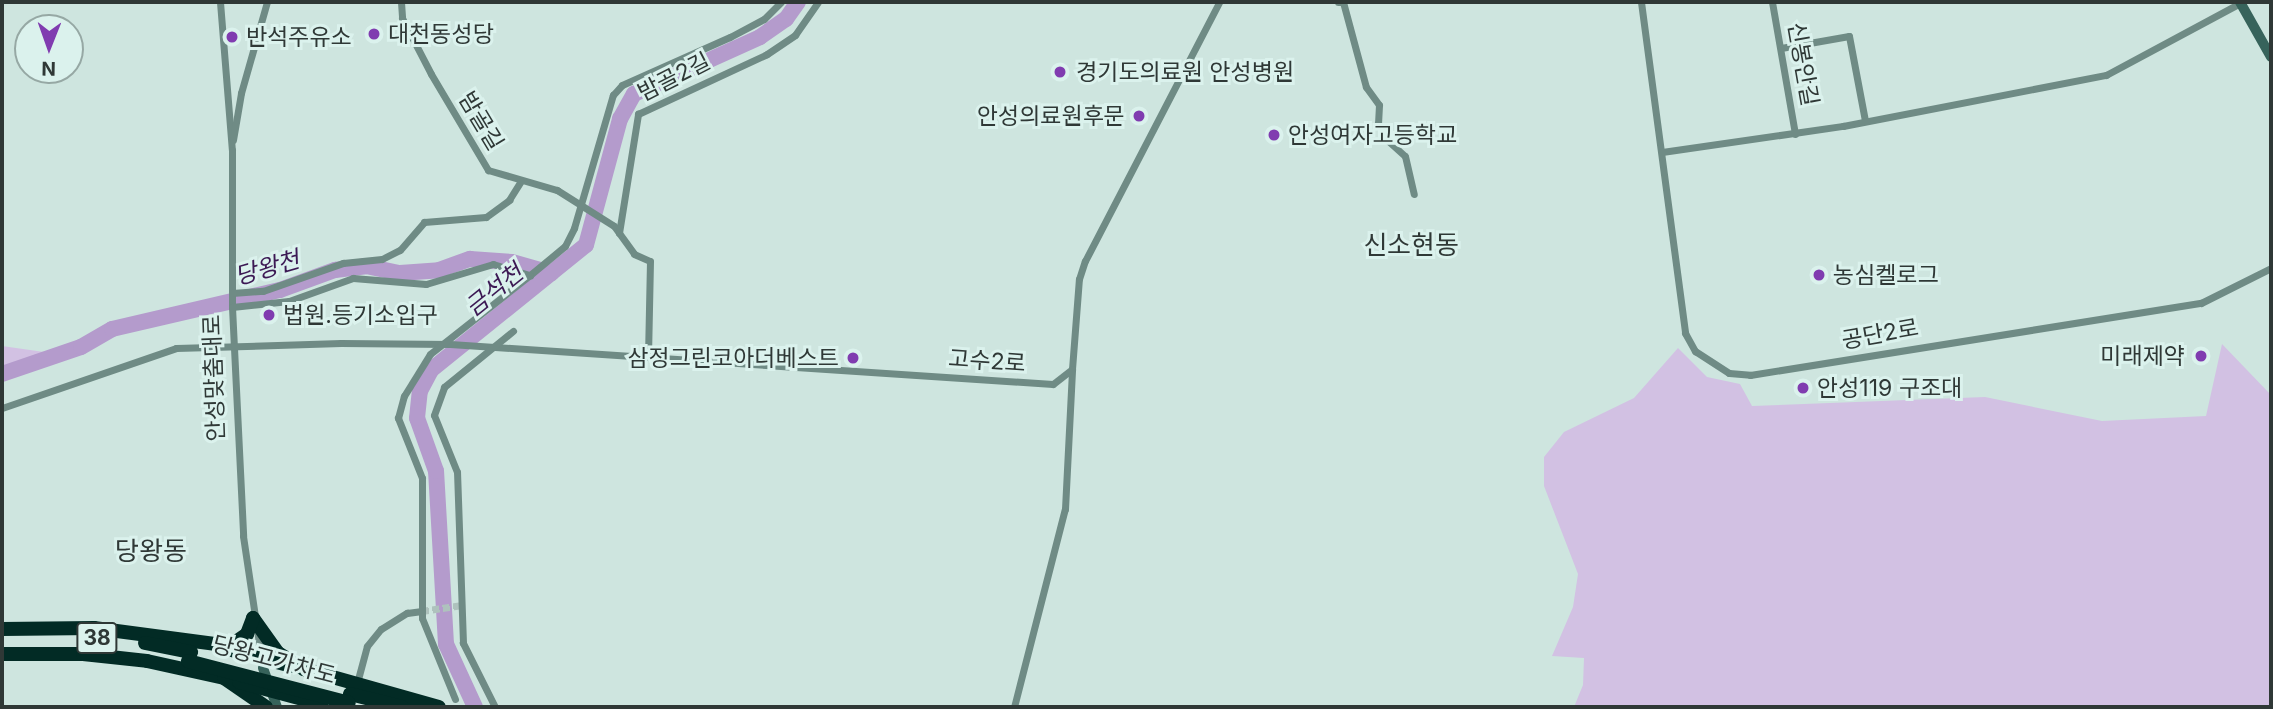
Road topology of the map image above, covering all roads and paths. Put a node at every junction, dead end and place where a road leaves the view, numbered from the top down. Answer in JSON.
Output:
{"nodes":[{"id":1,"x":220,"y":2,"type":"edge"},
{"id":2,"x":267,"y":2,"type":"edge"},
{"id":3,"x":401,"y":2,"type":"edge"},
{"id":4,"x":781,"y":2,"type":"edge"},
{"id":5,"x":818,"y":2,"type":"edge"},
{"id":6,"x":1219,"y":2,"type":"edge"},
{"id":7,"x":1338,"y":2,"type":"edge"},
{"id":8,"x":1641,"y":2,"type":"edge"},
{"id":9,"x":1772,"y":2,"type":"edge"},
{"id":10,"x":2240,"y":2,"type":"edge"},
{"id":11,"x":1781,"y":48,"type":"junction"},
{"id":12,"x":2271,"y":57,"type":"edge"},
{"id":13,"x":1865,"y":121,"type":"junction"},
{"id":14,"x":1795,"y":134,"type":"junction"},
{"id":15,"x":232,"y":150,"type":"junction"},
{"id":16,"x":1662,"y":152,"type":"junction"},
{"id":17,"x":521,"y":181,"type":"junction"},
{"id":18,"x":1414,"y":194,"type":"dead end"},
{"id":19,"x":583,"y":205,"type":"junction"},
{"id":20,"x":617,"y":229,"type":"junction"},
{"id":21,"x":2271,"y":268,"type":"edge"},
{"id":22,"x":532,"y":274,"type":"junction"},
{"id":23,"x":232,"y":293,"type":"junction"},
{"id":24,"x":232,"y":307,"type":"junction"},
{"id":25,"x":513,"y":331,"type":"dead end"},
{"id":26,"x":440,"y":344,"type":"junction"},
{"id":27,"x":234,"y":347,"type":"junction"},
{"id":28,"x":494,"y":348,"type":"junction"},
{"id":29,"x":648,"y":356,"type":"junction"},
{"id":30,"x":1072,"y":369,"type":"junction"},
{"id":31,"x":2,"y":408,"type":"edge"},
{"id":32,"x":422,"y":611,"type":"junction"},
{"id":33,"x":253,"y":618,"type":"junction"},
{"id":34,"x":2,"y":629,"type":"edge"},
{"id":35,"x":2,"y":638,"type":"edge"},
{"id":36,"x":2,"y":646,"type":"edge"},
{"id":37,"x":217,"y":646,"type":"junction"},
{"id":38,"x":2,"y":654,"type":"edge"},
{"id":39,"x":190,"y":657,"type":"junction"},
{"id":40,"x":262,"y":664,"type":"junction"},
{"id":41,"x":304,"y":669,"type":"junction"},
{"id":42,"x":224,"y":678,"type":"junction"},
{"id":43,"x":269,"y":690,"type":"junction"},
{"id":44,"x":352,"y":693,"type":"junction"},
{"id":45,"x":454,"y":699,"type":"dead end"},
{"id":46,"x":327,"y":705,"type":"edge"},
{"id":47,"x":266,"y":707,"type":"edge"},
{"id":48,"x":277,"y":707,"type":"edge"},
{"id":49,"x":303,"y":707,"type":"edge"},
{"id":50,"x":366,"y":707,"type":"edge"},
{"id":51,"x":402,"y":707,"type":"edge"},
{"id":52,"x":439,"y":707,"type":"edge"},
{"id":53,"x":495,"y":707,"type":"edge"},
{"id":54,"x":1014,"y":707,"type":"edge"}],
"edges":[{"from":1,"to":15,"type":"street","name":"안성맞춤대로"},
{"from":2,"to":15,"type":"street"},
{"from":3,"to":17,"type":"street","name":"밤골길"},
{"from":4,"to":19,"type":"street"},
{"from":5,"to":20,"type":"street","name":"밤골2길"},
{"from":6,"to":30,"type":"street"},
{"from":7,"to":18,"type":"street"},
{"from":8,"to":16,"type":"street","name":"공단2로"},
{"from":9,"to":11,"type":"street","name":"신봉안길"},
{"from":10,"to":12,"type":"main road"},
{"from":10,"to":13,"type":"street"},
{"from":11,"to":13,"type":"street"},
{"from":11,"to":14,"type":"street","name":"신봉안길"},
{"from":13,"to":14,"type":"street"},
{"from":14,"to":16,"type":"street"},
{"from":15,"to":23,"type":"street","name":"안성맞춤대로"},
{"from":16,"to":21,"type":"street","name":"공단2로"},
{"from":17,"to":19,"type":"street","name":"밤골길"},
{"from":17,"to":23,"type":"street"},
{"from":19,"to":20,"type":"street","name":"밤골길"},
{"from":19,"to":22,"type":"street"},
{"from":20,"to":29,"type":"street","name":"밤골길"},
{"from":22,"to":24,"type":"street"},
{"from":22,"to":26,"type":"street"},
{"from":23,"to":24,"type":"street","name":"안성맞춤대로"},
{"from":24,"to":27,"type":"street","name":"안성맞춤대로"},
{"from":25,"to":28,"type":"street"},
{"from":26,"to":27,"type":"street","name":"고수2로"},
{"from":26,"to":28,"type":"street","name":"고수2로"},
{"from":26,"to":32,"type":"street"},
{"from":27,"to":31,"type":"street","name":"고수2로"},
{"from":27,"to":33,"type":"street","name":"안성맞춤대로"},
{"from":28,"to":29,"type":"street","name":"고수2로"},
{"from":28,"to":53,"type":"street"},
{"from":29,"to":30,"type":"street","name":"고수2로"},
{"from":30,"to":54,"type":"street"},
{"from":32,"to":44,"type":"street"},
{"from":32,"to":45,"type":"street"},
{"from":33,"to":37,"type":"highway"},
{"from":33,"to":40,"type":"street","name":"안성맞춤대로"},
{"from":33,"to":41,"type":"highway"},
{"from":34,"to":37,"type":"highway"},
{"from":35,"to":39,"type":"highway","number":"38"},
{"from":36,"to":39,"type":"highway","number":"38"},
{"from":37,"to":40,"type":"highway"},
{"from":38,"to":42,"type":"highway"},
{"from":39,"to":44,"type":"highway","name":"당왕고가차도","number":"38"},
{"from":40,"to":41,"type":"highway"},
{"from":40,"to":43,"type":"main road","name":"안성맞춤대로"},
{"from":41,"to":44,"type":"highway"},
{"from":42,"to":43,"type":"highway"},
{"from":42,"to":47,"type":"highway"},
{"from":43,"to":46,"type":"highway"},
{"from":43,"to":48,"type":"main road","name":"안성맞춤대로"},
{"from":44,"to":50,"type":"highway","number":"38"},
{"from":44,"to":51,"type":"highway","number":"38"},
{"from":44,"to":52,"type":"highway"},
{"from":46,"to":49,"type":"highway"}]}
